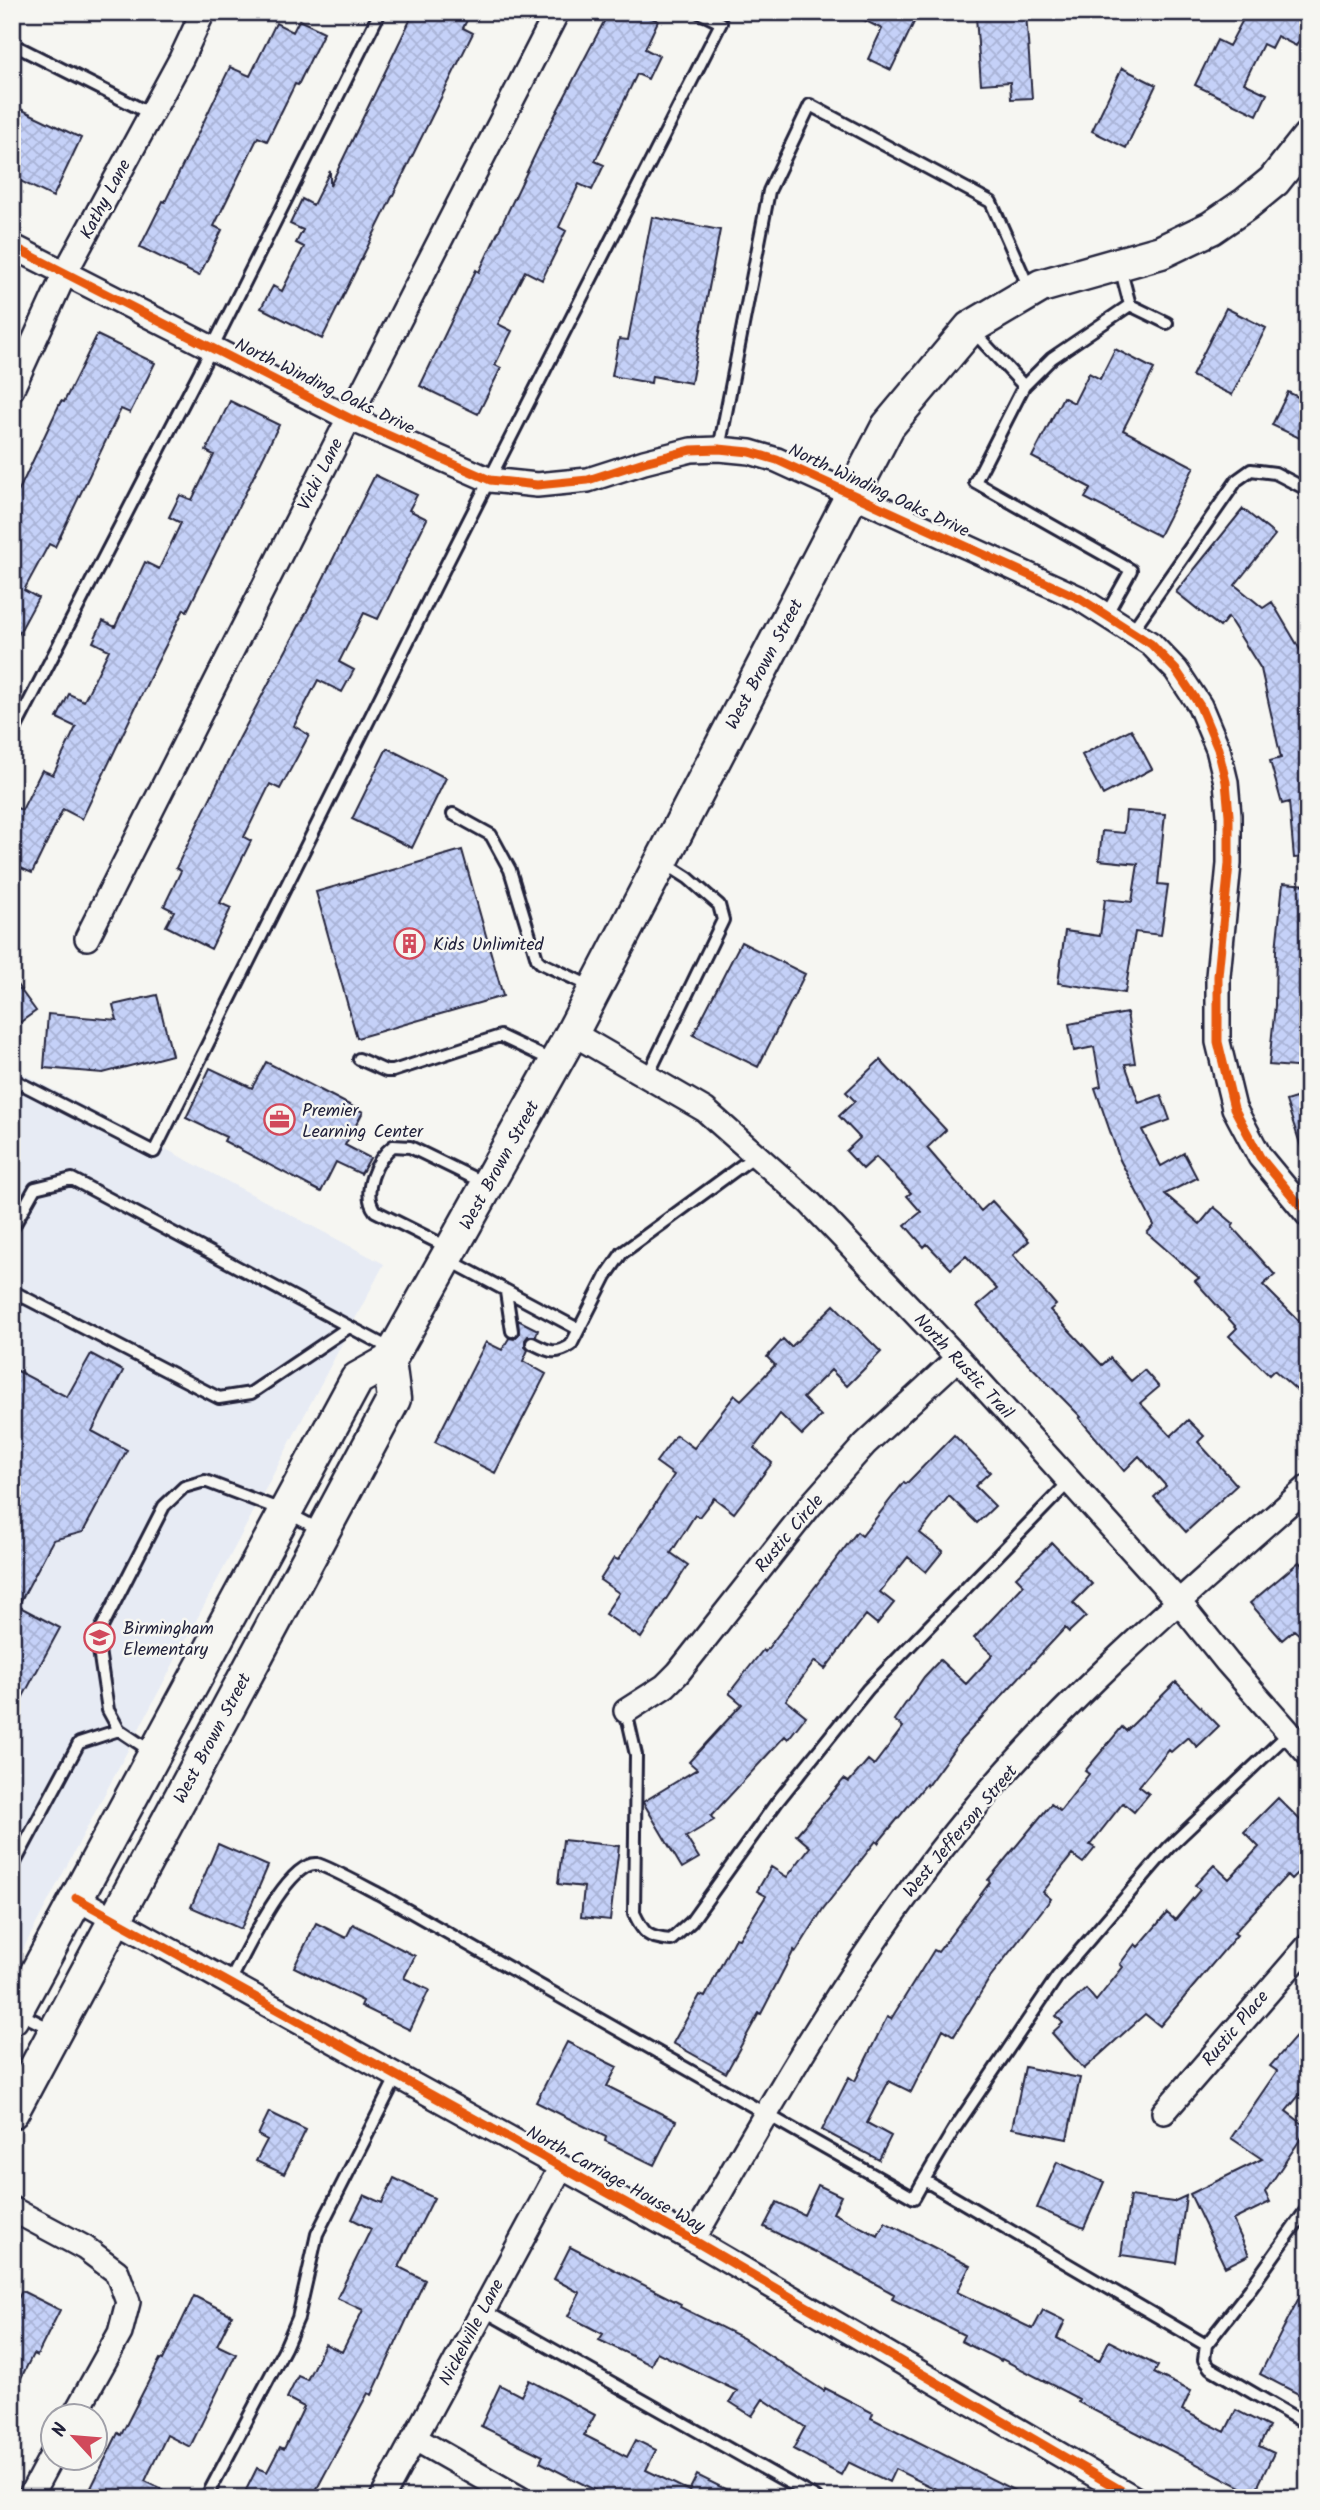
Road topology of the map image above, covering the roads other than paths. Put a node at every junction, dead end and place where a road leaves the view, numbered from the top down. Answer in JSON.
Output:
{"nodes":[{"id":1,"x":203,"y":12,"type":"edge"},
{"id":2,"x":380,"y":12,"type":"edge"},
{"id":3,"x":557,"y":12,"type":"edge"},
{"id":4,"x":699,"y":12,"type":"edge"},
{"id":5,"x":12,"y":44,"type":"edge"},
{"id":6,"x":151,"y":114,"type":"junction"},
{"id":7,"x":1308,"y":138,"type":"edge"},
{"id":8,"x":12,"y":246,"type":"edge"},
{"id":9,"x":1119,"y":264,"type":"junction"},
{"id":10,"x":65,"y":273,"type":"junction"},
{"id":11,"x":1031,"y":291,"type":"junction"},
{"id":12,"x":1129,"y":305,"type":"junction"},
{"id":13,"x":1167,"y":323,"type":"dead end"},
{"id":14,"x":970,"y":328,"type":"junction"},
{"id":15,"x":212,"y":348,"type":"junction"},
{"id":16,"x":1024,"y":386,"type":"junction"},
{"id":17,"x":12,"y":389,"type":"edge"},
{"id":18,"x":349,"y":418,"type":"junction"},
{"id":19,"x":719,"y":449,"type":"junction"},
{"id":20,"x":490,"y":480,"type":"junction"},
{"id":21,"x":1308,"y":490,"type":"edge"},
{"id":22,"x":851,"y":496,"type":"junction"},
{"id":23,"x":1106,"y":615,"type":"junction"},
{"id":24,"x":1132,"y":631,"type":"junction"},
{"id":25,"x":12,"y":736,"type":"edge"},
{"id":26,"x":453,"y":814,"type":"dead end"},
{"id":27,"x":661,"y":861,"type":"junction"},
{"id":28,"x":87,"y":938,"type":"dead end"},
{"id":29,"x":595,"y":988,"type":"junction"},
{"id":30,"x":572,"y":1033,"type":"junction"},
{"id":31,"x":359,"y":1059,"type":"dead end"},
{"id":32,"x":555,"y":1062,"type":"junction"},
{"id":33,"x":647,"y":1077,"type":"junction"},
{"id":34,"x":12,"y":1079,"type":"edge"},
{"id":35,"x":756,"y":1155,"type":"junction"},
{"id":36,"x":488,"y":1185,"type":"junction"},
{"id":37,"x":1308,"y":1215,"type":"edge"},
{"id":38,"x":12,"y":1228,"type":"edge"},
{"id":39,"x":449,"y":1254,"type":"junction"},
{"id":40,"x":12,"y":1291,"type":"edge"},
{"id":41,"x":506,"y":1292,"type":"junction"},
{"id":42,"x":349,"y":1327,"type":"junction"},
{"id":43,"x":578,"y":1329,"type":"junction"},
{"id":44,"x":512,"y":1331,"type":"dead end"},
{"id":45,"x":532,"y":1343,"type":"dead end"},
{"id":46,"x":392,"y":1356,"type":"junction"},
{"id":47,"x":958,"y":1358,"type":"junction"},
{"id":48,"x":1070,"y":1481,"type":"junction"},
{"id":49,"x":1308,"y":1487,"type":"edge"},
{"id":50,"x":284,"y":1511,"type":"junction"},
{"id":51,"x":322,"y":1531,"type":"junction"},
{"id":52,"x":1179,"y":1602,"type":"junction"},
{"id":53,"x":626,"y":1711,"type":"joint"},
{"id":54,"x":119,"y":1730,"type":"junction"},
{"id":55,"x":1289,"y":1733,"type":"junction"},
{"id":56,"x":154,"y":1754,"type":"junction"},
{"id":57,"x":1308,"y":1754,"type":"edge"},
{"id":58,"x":12,"y":1868,"type":"edge"},
{"id":59,"x":76,"y":1898,"type":"junction"},
{"id":60,"x":115,"y":1920,"type":"junction"},
{"id":61,"x":1308,"y":1946,"type":"edge"},
{"id":62,"x":229,"y":1983,"type":"junction"},
{"id":63,"x":14,"y":2013,"type":"edge"},
{"id":64,"x":55,"y":2031,"type":"junction"},
{"id":65,"x":397,"y":2076,"type":"junction"},
{"id":66,"x":12,"y":2112,"type":"edge"},
{"id":67,"x":1164,"y":2112,"type":"dead end"},
{"id":68,"x":765,"y":2114,"type":"junction"},
{"id":69,"x":561,"y":2167,"type":"junction"},
{"id":70,"x":924,"y":2180,"type":"junction"},
{"id":71,"x":1308,"y":2207,"type":"edge"},
{"id":72,"x":12,"y":2209,"type":"edge"},
{"id":73,"x":693,"y":2240,"type":"junction"},
{"id":74,"x":484,"y":2310,"type":"junction"},
{"id":75,"x":1206,"y":2345,"type":"junction"},
{"id":76,"x":83,"y":2402,"type":"edge"},
{"id":77,"x":1308,"y":2425,"type":"edge"},
{"id":78,"x":414,"y":2438,"type":"junction"},
{"id":79,"x":43,"y":2472,"type":"edge"},
{"id":80,"x":29,"y":2498,"type":"edge"},
{"id":81,"x":206,"y":2498,"type":"edge"},
{"id":82,"x":382,"y":2498,"type":"edge"},
{"id":83,"x":519,"y":2498,"type":"edge"},
{"id":84,"x":816,"y":2498,"type":"edge"},
{"id":85,"x":1134,"y":2498,"type":"edge"}],
"edges":[{"from":1,"to":6,"type":"street","name":"Kathy Lane"},
{"from":2,"to":15,"type":"lane"},
{"from":3,"to":18,"type":"street","name":"Vicki Lane"},
{"from":4,"to":20,"type":"lane"},
{"from":5,"to":6,"type":"lane"},
{"from":6,"to":10,"type":"street","name":"Kathy Lane"},
{"from":7,"to":9,"type":"main road","name":"West Brown Street"},
{"from":8,"to":10,"type":"street","name":"North Winding Oaks Drive"},
{"from":9,"to":11,"type":"main road","name":"West Brown Street"},
{"from":9,"to":12,"type":"lane"},
{"from":10,"to":15,"type":"street","name":"North Winding Oaks Drive"},
{"from":10,"to":17,"type":"street","name":"Kathy Lane"},
{"from":11,"to":14,"type":"main road","name":"West Brown Street"},
{"from":11,"to":19,"type":"lane"},
{"from":12,"to":13,"type":"lane"},
{"from":12,"to":16,"type":"lane"},
{"from":14,"to":16,"type":"lane"},
{"from":14,"to":22,"type":"main road","name":"West Brown Street"},
{"from":15,"to":18,"type":"street","name":"North Winding Oaks Drive"},
{"from":15,"to":25,"type":"lane"},
{"from":16,"to":23,"type":"lane"},
{"from":18,"to":20,"type":"street","name":"North Winding Oaks Drive"},
{"from":18,"to":28,"type":"street","name":"Vicki Lane"},
{"from":19,"to":20,"type":"street","name":"North Winding Oaks Drive"},
{"from":19,"to":22,"type":"street","name":"North Winding Oaks Drive"},
{"from":20,"to":34,"type":"lane"},
{"from":21,"to":24,"type":"lane"},
{"from":22,"to":23,"type":"street","name":"North Winding Oaks Drive"},
{"from":22,"to":27,"type":"main road","name":"West Brown Street"},
{"from":23,"to":24,"type":"street","name":"North Winding Oaks Drive"},
{"from":24,"to":37,"type":"street","name":"North Winding Oaks Drive"},
{"from":26,"to":29,"type":"lane"},
{"from":27,"to":29,"type":"main road","name":"West Brown Street"},
{"from":27,"to":33,"type":"lane"},
{"from":29,"to":30,"type":"main road","name":"West Brown Street"},
{"from":30,"to":32,"type":"main road","name":"West Brown Street"},
{"from":30,"to":33,"type":"street","name":"North Rustic Trail"},
{"from":31,"to":32,"type":"lane"},
{"from":32,"to":36,"type":"main road","name":"West Brown Street"},
{"from":33,"to":35,"type":"street","name":"North Rustic Trail"},
{"from":35,"to":43,"type":"lane"},
{"from":35,"to":47,"type":"street","name":"North Rustic Trail"},
{"from":36,"to":39,"type":"main road","name":"West Brown Street"},
{"from":36,"to":39,"type":"lane"},
{"from":38,"to":42,"type":"lane"},
{"from":39,"to":41,"type":"lane"},
{"from":39,"to":46,"type":"main road","name":"West Brown Street"},
{"from":40,"to":42,"type":"lane"},
{"from":41,"to":43,"type":"lane"},
{"from":41,"to":44,"type":"lane"},
{"from":42,"to":46,"type":"lane"},
{"from":43,"to":45,"type":"lane"},
{"from":46,"to":50,"type":"main road"},
{"from":46,"to":51,"type":"main road","name":"West Brown Street"},
{"from":47,"to":48,"type":"street","name":"North Rustic Trail"},
{"from":47,"to":53,"type":"street","name":"Rustic Circle"},
{"from":48,"to":52,"type":"street","name":"North Rustic Trail"},
{"from":48,"to":53,"type":"lane"},
{"from":49,"to":52,"type":"street","name":"West Jefferson Street"},
{"from":50,"to":51,"type":"lane"},
{"from":50,"to":54,"type":"lane"},
{"from":50,"to":56,"type":"main road"},
{"from":51,"to":60,"type":"main road","name":"West Brown Street"},
{"from":52,"to":55,"type":"street","name":"North Rustic Trail"},
{"from":52,"to":68,"type":"street","name":"West Jefferson Street"},
{"from":54,"to":56,"type":"lane"},
{"from":54,"to":58,"type":"lane"},
{"from":55,"to":57,"type":"street","name":"North Rustic Trail"},
{"from":55,"to":70,"type":"lane"},
{"from":56,"to":59,"type":"main road"},
{"from":59,"to":60,"type":"street","name":"North Carriage House Way"},
{"from":59,"to":63,"type":"main road"},
{"from":60,"to":62,"type":"street","name":"North Carriage House Way"},
{"from":60,"to":64,"type":"main road","name":"West Brown Street"},
{"from":61,"to":67,"type":"street","name":"Rustic Place"},
{"from":62,"to":65,"type":"street","name":"North Carriage House Way"},
{"from":62,"to":68,"type":"lane"},
{"from":63,"to":64,"type":"lane"},
{"from":64,"to":66,"type":"main road","name":"West Brown Street"},
{"from":65,"to":69,"type":"street","name":"North Carriage House Way"},
{"from":65,"to":81,"type":"lane"},
{"from":68,"to":70,"type":"lane"},
{"from":68,"to":73,"type":"street","name":"West Jefferson Street"},
{"from":69,"to":73,"type":"street","name":"North Carriage House Way"},
{"from":69,"to":74,"type":"street","name":"Nickelville Lane"},
{"from":70,"to":75,"type":"lane"},
{"from":71,"to":75,"type":"lane"},
{"from":72,"to":76,"type":"street"},
{"from":73,"to":85,"type":"street","name":"North Carriage House Way"},
{"from":74,"to":78,"type":"street","name":"Nickelville Lane"},
{"from":74,"to":84,"type":"lane"},
{"from":75,"to":77,"type":"lane"},
{"from":78,"to":82,"type":"street","name":"Nickelville Lane"},
{"from":78,"to":83,"type":"street"},
{"from":79,"to":80,"type":"street"}]}
